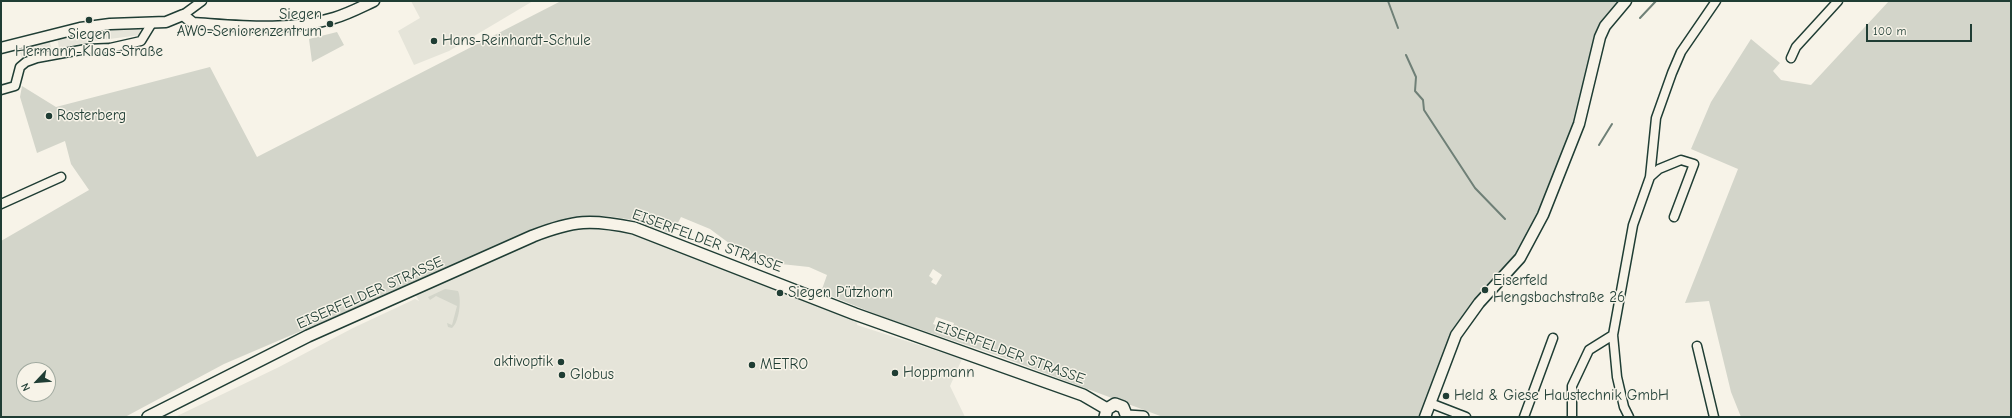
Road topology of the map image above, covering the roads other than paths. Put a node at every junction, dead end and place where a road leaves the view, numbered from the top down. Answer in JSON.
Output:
{"nodes":[{"id":1,"x":202,"y":1,"type":"edge"},
{"id":2,"x":374,"y":1,"type":"edge"},
{"id":3,"x":1626,"y":1,"type":"edge"},
{"id":4,"x":1716,"y":1,"type":"edge"},
{"id":5,"x":1838,"y":1,"type":"edge"},
{"id":6,"x":183,"y":15,"type":"junction"},
{"id":7,"x":152,"y":23,"type":"junction"},
{"id":8,"x":1,"y":48,"type":"edge"},
{"id":9,"x":1791,"y":58,"type":"dead end"},
{"id":10,"x":1,"y":90,"type":"edge"},
{"id":11,"x":61,"y":177,"type":"dead end"},
{"id":12,"x":1650,"y":177,"type":"junction"},
{"id":13,"x":1,"y":204,"type":"edge"},
{"id":14,"x":1674,"y":217,"type":"dead end"},
{"id":15,"x":1613,"y":335,"type":"junction"},
{"id":16,"x":1552,"y":338,"type":"dead end"},
{"id":17,"x":1697,"y":346,"type":"dead end"},
{"id":18,"x":1430,"y":404,"type":"junction"},
{"id":19,"x":1106,"y":413,"type":"edge"},
{"id":20,"x":1127,"y":416,"type":"edge"},
{"id":21,"x":148,"y":417,"type":"edge"},
{"id":22,"x":1143,"y":417,"type":"edge"},
{"id":23,"x":1425,"y":417,"type":"edge"},
{"id":24,"x":1466,"y":417,"type":"edge"},
{"id":25,"x":1524,"y":417,"type":"edge"},
{"id":26,"x":1572,"y":417,"type":"edge"},
{"id":27,"x":1629,"y":417,"type":"edge"},
{"id":28,"x":1714,"y":417,"type":"edge"}],
"edges":[{"from":1,"to":6,"type":"street"},
{"from":2,"to":6,"type":"street"},
{"from":3,"to":18,"type":"street"},
{"from":4,"to":12,"type":"street"},
{"from":5,"to":9,"type":"street"},
{"from":6,"to":7,"type":"street"},
{"from":7,"to":8,"type":"street"},
{"from":7,"to":10,"type":"street"},
{"from":11,"to":13,"type":"street"},
{"from":12,"to":14,"type":"street"},
{"from":12,"to":15,"type":"street"},
{"from":15,"to":26,"type":"street"},
{"from":15,"to":27,"type":"street"},
{"from":16,"to":25,"type":"street"},
{"from":17,"to":28,"type":"street"},
{"from":18,"to":23,"type":"street"},
{"from":18,"to":24,"type":"street"},
{"from":19,"to":20,"type":"main road","name":"EISERFELDER STRASSE"},
{"from":19,"to":21,"type":"main road","name":"EISERFELDER STRASSE"},
{"from":20,"to":22,"type":"main road","name":"EISERFELDER STRASSE"}]}
